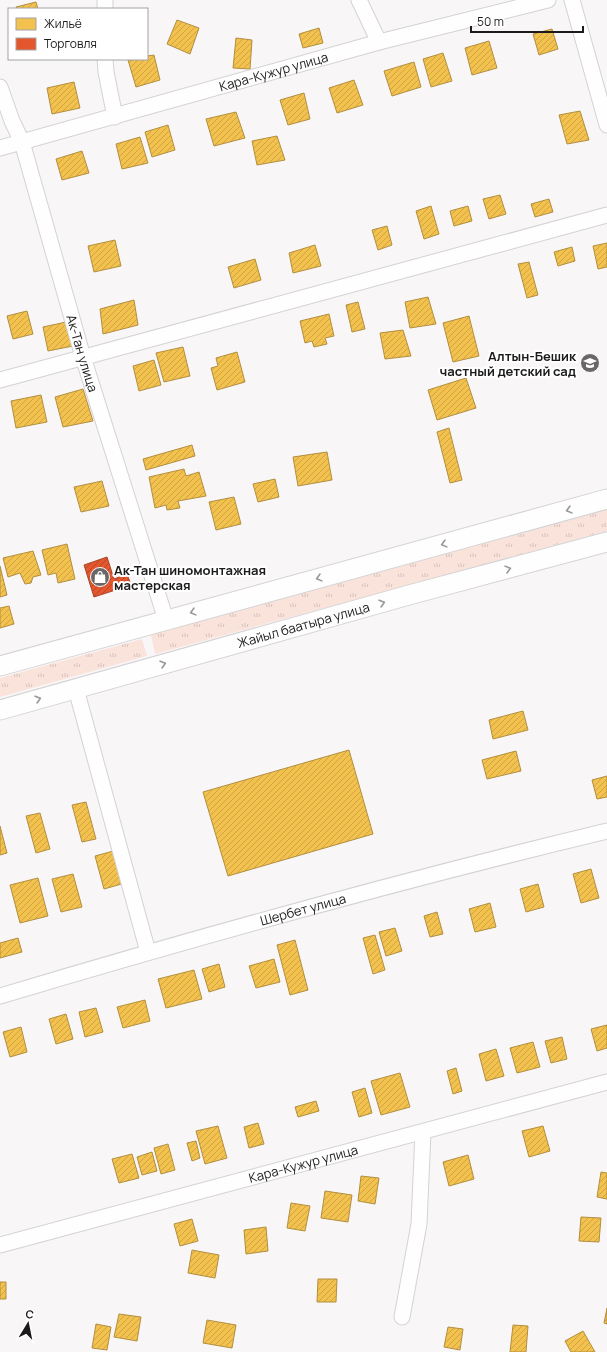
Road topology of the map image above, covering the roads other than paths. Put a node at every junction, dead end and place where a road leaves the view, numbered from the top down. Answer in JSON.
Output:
{"nodes":[{"id":1,"x":359,"y":0,"type":"edge"},
{"id":2,"x":548,"y":0,"type":"edge"},
{"id":3,"x":572,"y":0,"type":"edge"},
{"id":4,"x":380,"y":42,"type":"junction"},
{"id":5,"x":105,"y":60,"type":"edge"},
{"id":6,"x":0,"y":86,"type":"edge"},
{"id":7,"x":115,"y":117,"type":"junction"},
{"id":8,"x":607,"y":125,"type":"edge"},
{"id":9,"x":22,"y":142,"type":"junction"},
{"id":10,"x":0,"y":148,"type":"edge"},
{"id":11,"x":607,"y":215,"type":"edge"},
{"id":12,"x":83,"y":357,"type":"junction"},
{"id":13,"x":0,"y":380,"type":"edge"},
{"id":14,"x":607,"y":499,"type":"edge"},
{"id":15,"x":607,"y":542,"type":"edge"},
{"id":16,"x":166,"y":620,"type":"junction"},
{"id":17,"x":0,"y":666,"type":"edge"},
{"id":18,"x":76,"y":688,"type":"junction"},
{"id":19,"x":0,"y":710,"type":"edge"},
{"id":20,"x":607,"y":831,"type":"edge"},
{"id":21,"x":148,"y":952,"type":"junction"},
{"id":22,"x":0,"y":996,"type":"edge"},
{"id":23,"x":607,"y":1082,"type":"edge"},
{"id":24,"x":423,"y":1132,"type":"junction"},
{"id":25,"x":0,"y":1245,"type":"edge"},
{"id":26,"x":402,"y":1317,"type":"dead end"}],
"edges":[{"from":1,"to":4,"type":"street"},
{"from":2,"to":4,"type":"street","name":"Кара-Кужур улица"},
{"from":3,"to":8,"type":"street"},
{"from":4,"to":7,"type":"street","name":"Кара-Кужур улица"},
{"from":5,"to":7,"type":"street"},
{"from":6,"to":9,"type":"street","name":"Ак-Тан улица"},
{"from":7,"to":9,"type":"street","name":"Кара-Кужур улица"},
{"from":9,"to":10,"type":"street","name":"Кара-Кужур улица"},
{"from":9,"to":12,"type":"street","name":"Ак-Тан улица"},
{"from":11,"to":12,"type":"street"},
{"from":12,"to":13,"type":"street"},
{"from":12,"to":16,"type":"street","name":"Ак-Тан улица"},
{"from":14,"to":16,"type":"main road","one_way":true},
{"from":18,"to":15,"type":"main road","name":"Жайыл баатыра улица","one_way":true},
{"from":16,"to":17,"type":"main road"},
{"from":19,"to":18,"type":"main road","name":"Жайыл баатыра улица","one_way":true},
{"from":18,"to":21,"type":"street"},
{"from":20,"to":21,"type":"street","name":"Шербет улица"},
{"from":21,"to":22,"type":"street","name":"Шербет улица"},
{"from":23,"to":24,"type":"street","name":"Кара-Кужур улица"},
{"from":24,"to":25,"type":"street","name":"Кара-Кужур улица"},
{"from":24,"to":26,"type":"street"}]}
